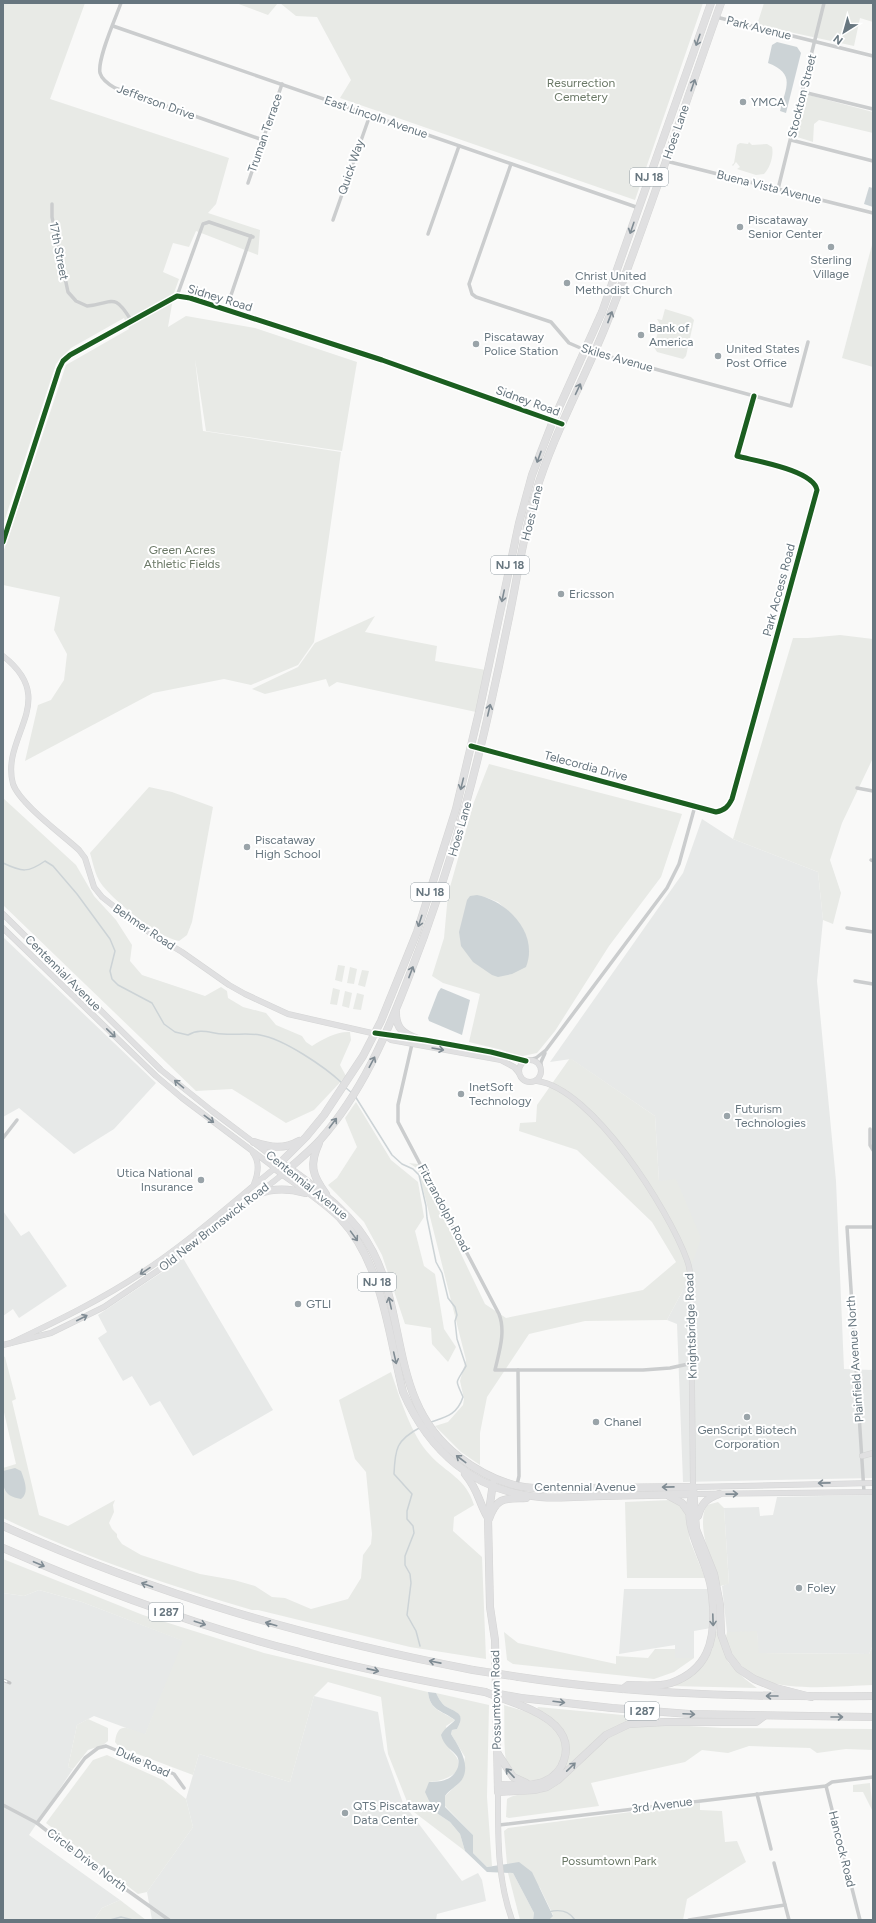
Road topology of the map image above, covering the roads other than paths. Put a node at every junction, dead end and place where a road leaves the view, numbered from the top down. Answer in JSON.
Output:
{"nodes":[{"id":1,"x":121,"y":3,"type":"edge"},
{"id":2,"x":711,"y":3,"type":"edge"},
{"id":3,"x":721,"y":3,"type":"edge"},
{"id":4,"x":824,"y":3,"type":"edge"},
{"id":5,"x":716,"y":17,"type":"junction"},
{"id":6,"x":112,"y":26,"type":"junction"},
{"id":7,"x":815,"y":42,"type":"junction"},
{"id":8,"x":873,"y":56,"type":"edge"},
{"id":9,"x":282,"y":84,"type":"junction"},
{"id":10,"x":803,"y":92,"type":"junction"},
{"id":11,"x":873,"y":109,"type":"edge"},
{"id":12,"x":370,"y":114,"type":"junction"},
{"id":13,"x":263,"y":140,"type":"junction"},
{"id":14,"x":791,"y":140,"type":"junction"},
{"id":15,"x":459,"y":146,"type":"junction"},
{"id":16,"x":666,"y":161,"type":"junction"},
{"id":17,"x":873,"y":161,"type":"edge"},
{"id":18,"x":511,"y":164,"type":"junction"},
{"id":19,"x":248,"y":183,"type":"dead end"},
{"id":20,"x":778,"y":189,"type":"junction"},
{"id":21,"x":52,"y":204,"type":"dead end"},
{"id":22,"x":638,"y":208,"type":"junction"},
{"id":23,"x":873,"y":213,"type":"edge"},
{"id":24,"x":333,"y":220,"type":"dead end"},
{"id":25,"x":428,"y":234,"type":"dead end"},
{"id":26,"x":177,"y":296,"type":"junction"},
{"id":27,"x":226,"y":310,"type":"junction"},
{"id":28,"x":131,"y":320,"type":"junction"},
{"id":29,"x":808,"y":342,"type":"dead end"},
{"id":30,"x":585,"y":350,"type":"junction"},
{"id":31,"x":595,"y":353,"type":"junction"},
{"id":32,"x":754,"y":396,"type":"junction"},
{"id":33,"x":553,"y":421,"type":"junction"},
{"id":34,"x":562,"y":424,"type":"junction"},
{"id":35,"x":3,"y":542,"type":"edge"},
{"id":36,"x":3,"y":656,"type":"edge"},
{"id":37,"x":471,"y":746,"type":"junction"},
{"id":38,"x":481,"y":748,"type":"junction"},
{"id":39,"x":857,"y":788,"type":"dead end"},
{"id":40,"x":873,"y":791,"type":"edge"},
{"id":41,"x":695,"y":806,"type":"junction"},
{"id":42,"x":3,"y":914,"type":"edge"},
{"id":43,"x":3,"y":928,"type":"edge"},
{"id":44,"x":847,"y":928,"type":"dead end"},
{"id":45,"x":873,"y":932,"type":"edge"},
{"id":46,"x":855,"y":981,"type":"dead end"},
{"id":47,"x":873,"y":984,"type":"edge"},
{"id":48,"x":397,"y":1008,"type":"junction"},
{"id":49,"x":375,"y":1033,"type":"junction"},
{"id":50,"x":384,"y":1036,"type":"junction"},
{"id":51,"x":418,"y":1039,"type":"junction"},
{"id":52,"x":412,"y":1044,"type":"junction"},
{"id":53,"x":546,"y":1050,"type":"junction"},
{"id":54,"x":527,"y":1060,"type":"junction"},
{"id":55,"x":541,"y":1070,"type":"junction"},
{"id":56,"x":519,"y":1072,"type":"junction"},
{"id":57,"x":536,"y":1081,"type":"junction"},
{"id":58,"x":554,"y":1087,"type":"junction"},
{"id":59,"x":16,"y":1120,"type":"dead end"},
{"id":60,"x":870,"y":1129,"type":"dead end"},
{"id":61,"x":306,"y":1137,"type":"junction"},
{"id":62,"x":3,"y":1138,"type":"edge"},
{"id":63,"x":320,"y":1140,"type":"junction"},
{"id":64,"x":251,"y":1145,"type":"junction"},
{"id":65,"x":873,"y":1150,"type":"edge"},
{"id":66,"x":281,"y":1163,"type":"junction"},
{"id":67,"x":274,"y":1168,"type":"junction"},
{"id":68,"x":289,"y":1168,"type":"junction"},
{"id":69,"x":282,"y":1174,"type":"junction"},
{"id":70,"x":253,"y":1185,"type":"junction"},
{"id":71,"x":257,"y":1194,"type":"junction"},
{"id":72,"x":310,"y":1194,"type":"junction"},
{"id":73,"x":331,"y":1200,"type":"junction"},
{"id":74,"x":873,"y":1227,"type":"edge"},
{"id":75,"x":11,"y":1343,"type":"junction"},
{"id":76,"x":3,"y":1345,"type":"edge"},
{"id":77,"x":693,"y":1363,"type":"junction"},
{"id":78,"x":518,"y":1370,"type":"junction"},
{"id":79,"x":422,"y":1422,"type":"junction"},
{"id":80,"x":428,"y":1430,"type":"junction"},
{"id":81,"x":873,"y":1453,"type":"edge"},
{"id":82,"x":862,"y":1456,"type":"junction"},
{"id":83,"x":459,"y":1468,"type":"junction"},
{"id":84,"x":493,"y":1482,"type":"junction"},
{"id":85,"x":873,"y":1482,"type":"edge"},
{"id":86,"x":864,"y":1483,"type":"junction"},
{"id":87,"x":517,"y":1485,"type":"junction"},
{"id":88,"x":693,"y":1490,"type":"junction"},
{"id":89,"x":864,"y":1492,"type":"junction"},
{"id":90,"x":873,"y":1492,"type":"edge"},
{"id":91,"x":719,"y":1494,"type":"junction"},
{"id":92,"x":668,"y":1495,"type":"junction"},
{"id":93,"x":540,"y":1497,"type":"junction"},
{"id":94,"x":690,"y":1515,"type":"junction"},
{"id":95,"x":488,"y":1520,"type":"junction"},
{"id":96,"x":696,"y":1521,"type":"junction"},
{"id":97,"x":3,"y":1526,"type":"edge"},
{"id":98,"x":3,"y":1548,"type":"edge"},
{"id":99,"x":623,"y":1689,"type":"junction"},
{"id":100,"x":485,"y":1692,"type":"junction"},
{"id":101,"x":873,"y":1696,"type":"edge"},
{"id":102,"x":811,"y":1697,"type":"junction"},
{"id":103,"x":764,"y":1716,"type":"junction"},
{"id":104,"x":873,"y":1717,"type":"edge"},
{"id":105,"x":498,"y":1754,"type":"junction"},
{"id":106,"x":873,"y":1777,"type":"edge"},
{"id":107,"x":530,"y":1784,"type":"junction"},
{"id":108,"x":826,"y":1786,"type":"junction"},
{"id":109,"x":184,"y":1788,"type":"dead end"},
{"id":110,"x":498,"y":1788,"type":"junction"},
{"id":111,"x":757,"y":1794,"type":"junction"},
{"id":112,"x":3,"y":1805,"type":"edge"},
{"id":113,"x":37,"y":1823,"type":"junction"},
{"id":114,"x":499,"y":1825,"type":"junction"},
{"id":115,"x":771,"y":1849,"type":"dead end"},
{"id":116,"x":774,"y":1863,"type":"dead end"},
{"id":117,"x":785,"y":1905,"type":"junction"},
{"id":118,"x":169,"y":1920,"type":"edge"},
{"id":119,"x":512,"y":1920,"type":"edge"},
{"id":120,"x":689,"y":1920,"type":"edge"},
{"id":121,"x":789,"y":1920,"type":"edge"},
{"id":122,"x":860,"y":1920,"type":"edge"}],
"edges":[{"from":1,"to":6,"type":"street","name":"Jefferson Drive"},
{"from":2,"to":22,"type":"highway","name":"Hoes Lane","number":"NJ 18","one_way":true},
{"from":3,"to":5,"type":"highway","name":"Hoes Lane","number":"NJ 18"},
{"from":4,"to":7,"type":"street","name":"Stockton Street"},
{"from":5,"to":7,"type":"street","name":"Park Avenue"},
{"from":16,"to":5,"type":"highway","name":"Hoes Lane","number":"NJ 18","one_way":true},
{"from":6,"to":9,"type":"street","name":"East Lincoln Avenue"},
{"from":6,"to":13,"type":"street","name":"Jefferson Drive"},
{"from":7,"to":8,"type":"street","name":"Park Avenue"},
{"from":7,"to":10,"type":"street","name":"Stockton Street"},
{"from":9,"to":12,"type":"street","name":"East Lincoln Avenue"},
{"from":9,"to":13,"type":"street","name":"Truman Terrace"},
{"from":10,"to":11,"type":"street"},
{"from":10,"to":14,"type":"street","name":"Stockton Street"},
{"from":12,"to":15,"type":"street","name":"East Lincoln Avenue"},
{"from":12,"to":24,"type":"street","name":"Quick Way"},
{"from":13,"to":19,"type":"street","name":"Truman Terrace"},
{"from":14,"to":17,"type":"street"},
{"from":14,"to":20,"type":"street","name":"Stockton Street"},
{"from":15,"to":18,"type":"street","name":"East Lincoln Avenue"},
{"from":15,"to":25,"type":"street"},
{"from":16,"to":20,"type":"street","name":"Buena Vista Avenue"},
{"from":31,"to":16,"type":"highway","name":"Hoes Lane","number":"NJ 18","one_way":true},
{"from":18,"to":22,"type":"street","name":"East Lincoln Avenue"},
{"from":18,"to":30,"type":"street","name":"Skiles Avenue"},
{"from":20,"to":23,"type":"street","name":"Buena Vista Avenue"},
{"from":21,"to":28,"type":"street","name":"17th Street"},
{"from":22,"to":30,"type":"highway","name":"Hoes Lane","number":"NJ 18","one_way":true},
{"from":26,"to":27,"type":"street","name":"Sidney Road"},
{"from":26,"to":27,"type":"street"},
{"from":26,"to":28,"type":"street","name":"Sidney Road"},
{"from":27,"to":33,"type":"street","name":"Sidney Road"},
{"from":28,"to":35,"type":"street","name":"Sidney Road"},
{"from":29,"to":32,"type":"street","name":"Skiles Avenue"},
{"from":30,"to":31,"type":"street","name":"Skiles Avenue"},
{"from":30,"to":33,"type":"highway","name":"Hoes Lane","number":"NJ 18"},
{"from":31,"to":32,"type":"street","name":"Skiles Avenue"},
{"from":34,"to":31,"type":"highway","name":"Hoes Lane","number":"NJ 18","one_way":true},
{"from":32,"to":41,"type":"street","name":"Park Access Road"},
{"from":33,"to":34,"type":"street","name":"Sidney Road"},
{"from":33,"to":37,"type":"highway","name":"Hoes Lane","number":"NJ 18","one_way":true},
{"from":38,"to":34,"type":"highway","name":"Hoes Lane","number":"NJ 18","one_way":true},
{"from":36,"to":49,"type":"street","name":"Behmer Road"},
{"from":37,"to":38,"type":"street","name":"Telecordia Drive"},
{"from":37,"to":49,"type":"highway","name":"Hoes Lane","number":"NJ 18","one_way":true},
{"from":38,"to":41,"type":"street","name":"Telecordia Drive"},
{"from":48,"to":38,"type":"highway","name":"Hoes Lane","number":"NJ 18","one_way":true},
{"from":39,"to":40,"type":"street"},
{"from":41,"to":53,"type":"street"},
{"from":64,"to":42,"type":"street","name":"Centennial Avenue","one_way":true},
{"from":43,"to":64,"type":"street","name":"Centennial Avenue","one_way":true},
{"from":44,"to":45,"type":"street"},
{"from":46,"to":47,"type":"street"},
{"from":48,"to":50,"type":"highway","name":"Hoes Lane","number":"NJ 18"},
{"from":48,"to":51,"type":"highway"},
{"from":49,"to":50,"type":"street","name":"Behmer Road"},
{"from":49,"to":61,"type":"highway","name":"Old New Brunswick Road","number":"NJ 18"},
{"from":50,"to":51,"type":"street"},
{"from":50,"to":52,"type":"street"},
{"from":63,"to":50,"type":"highway","name":"Old New Brunswick Road","number":"NJ 18","one_way":true},
{"from":51,"to":54,"type":"street"},
{"from":52,"to":56,"type":"street","one_way":true},
{"from":52,"to":78,"type":"street","name":"Fitzrandolph Road"},
{"from":53,"to":54,"type":"street"},
{"from":53,"to":55,"type":"street"},
{"from":54,"to":55,"type":"street"},
{"from":54,"to":56,"type":"street"},
{"from":55,"to":57,"type":"street"},
{"from":55,"to":58,"type":"street","name":"Knightsbridge Road"},
{"from":56,"to":57,"type":"street"},
{"from":57,"to":58,"type":"street","name":"Knightsbridge Road"},
{"from":58,"to":77,"type":"street","name":"Knightsbridge Road"},
{"from":59,"to":62,"type":"street"},
{"from":60,"to":65,"type":"street"},
{"from":61,"to":64,"type":"highway"},
{"from":61,"to":66,"type":"highway","name":"Old New Brunswick Road","number":"NJ 18"},
{"from":63,"to":68,"type":"highway","name":"Old New Brunswick Road"},
{"from":63,"to":73,"type":"highway","number":"NJ 18"},
{"from":64,"to":66,"type":"street","name":"Centennial Avenue"},
{"from":64,"to":67,"type":"street","name":"Centennial Avenue"},
{"from":64,"to":70,"type":"street"},
{"from":66,"to":67,"type":"highway","name":"Old New Brunswick Road","number":"NJ 18"},
{"from":66,"to":68,"type":"highway","name":"Centennial Avenue"},
{"from":67,"to":69,"type":"highway","name":"Centennial Avenue","number":"NJ 18"},
{"from":67,"to":70,"type":"street","name":"Old New Brunswick Road"},
{"from":68,"to":69,"type":"highway","name":"Old New Brunswick Road"},
{"from":68,"to":73,"type":"highway","name":"Centennial Avenue"},
{"from":69,"to":71,"type":"street","name":"Old New Brunswick Road"},
{"from":69,"to":72,"type":"highway","name":"Centennial Avenue","number":"NJ 18"},
{"from":70,"to":75,"type":"street","name":"Old New Brunswick Road","one_way":true},
{"from":71,"to":72,"type":"highway"},
{"from":75,"to":71,"type":"street","name":"Old New Brunswick Road","one_way":true},
{"from":72,"to":79,"type":"highway","name":"Centennial Avenue","number":"NJ 18","one_way":true},
{"from":79,"to":73,"type":"highway","name":"Centennial Avenue","number":"NJ 18","one_way":true},
{"from":74,"to":82,"type":"street","name":"Plainfield Avenue North"},
{"from":75,"to":76,"type":"street","name":"Old New Brunswick Road"},
{"from":77,"to":78,"type":"street"},
{"from":77,"to":88,"type":"street","name":"Knightsbridge Road"},
{"from":78,"to":87,"type":"street"},
{"from":79,"to":80,"type":"highway","name":"Centennial Avenue","number":"NJ 18"},
{"from":80,"to":83,"type":"highway","name":"Centennial Avenue","number":"NJ 18"},
{"from":84,"to":80,"type":"highway","name":"Centennial Avenue","number":"NJ 18","one_way":true},
{"from":81,"to":82,"type":"street"},
{"from":82,"to":86,"type":"street","name":"Plainfield Avenue North"},
{"from":83,"to":84,"type":"highway","name":"Centennial Avenue","number":"NJ 18"},
{"from":83,"to":95,"type":"highway"},
{"from":84,"to":87,"type":"highway","name":"Centennial Avenue"},
{"from":84,"to":93,"type":"highway","name":"Centennial Avenue"},
{"from":84,"to":95,"type":"highway","name":"Possumtown Road"},
{"from":85,"to":86,"type":"street","name":"Centennial Avenue"},
{"from":86,"to":88,"type":"street","name":"Centennial Avenue","one_way":true},
{"from":86,"to":89,"type":"street","name":"Plainfield Avenue North"},
{"from":88,"to":87,"type":"highway","name":"Centennial Avenue","one_way":true},
{"from":88,"to":91,"type":"street","name":"Centennial Avenue"},
{"from":88,"to":92,"type":"highway","name":"Centennial Avenue"},
{"from":88,"to":94,"type":"highway"},
{"from":88,"to":96,"type":"highway"},
{"from":89,"to":90,"type":"street","name":"Centennial Avenue"},
{"from":91,"to":89,"type":"street","name":"Centennial Avenue","one_way":true},
{"from":91,"to":96,"type":"highway"},
{"from":92,"to":93,"type":"highway","name":"Centennial Avenue"},
{"from":92,"to":94,"type":"highway"},
{"from":93,"to":95,"type":"highway"},
{"from":94,"to":99,"type":"highway","one_way":true},
{"from":95,"to":105,"type":"highway","name":"Possumtown Road"},
{"from":96,"to":102,"type":"highway"},
{"from":99,"to":97,"type":"highway","number":"I 287","one_way":true,"bridge":true},
{"from":98,"to":100,"type":"highway","number":"I 287","one_way":true},
{"from":102,"to":99,"type":"highway","number":"I 287","one_way":true},
{"from":100,"to":103,"type":"highway","number":"I 287","one_way":true,"bridge":true},
{"from":100,"to":107,"type":"highway","bridge":true},
{"from":101,"to":102,"type":"highway","number":"I 287"},
{"from":103,"to":104,"type":"highway","number":"I 287","one_way":true},
{"from":110,"to":103,"type":"highway","one_way":true},
{"from":107,"to":105,"type":"highway","one_way":true},
{"from":105,"to":110,"type":"highway","name":"Possumtown Road"},
{"from":106,"to":108,"type":"street"},
{"from":107,"to":110,"type":"highway"},
{"from":108,"to":111,"type":"street","name":"3rd Avenue"},
{"from":108,"to":122,"type":"street","name":"Hancock Road"},
{"from":109,"to":113,"type":"street","name":"Duke Road"},
{"from":110,"to":114,"type":"street","name":"Possumtown Road"},
{"from":111,"to":114,"type":"street","name":"3rd Avenue"},
{"from":111,"to":115,"type":"street"},
{"from":112,"to":113,"type":"street","name":"Circle Drive North"},
{"from":113,"to":118,"type":"street","name":"Circle Drive North"},
{"from":114,"to":119,"type":"street","name":"Possumtown Road"},
{"from":116,"to":117,"type":"street"},
{"from":117,"to":120,"type":"street"},
{"from":117,"to":121,"type":"street"}]}
